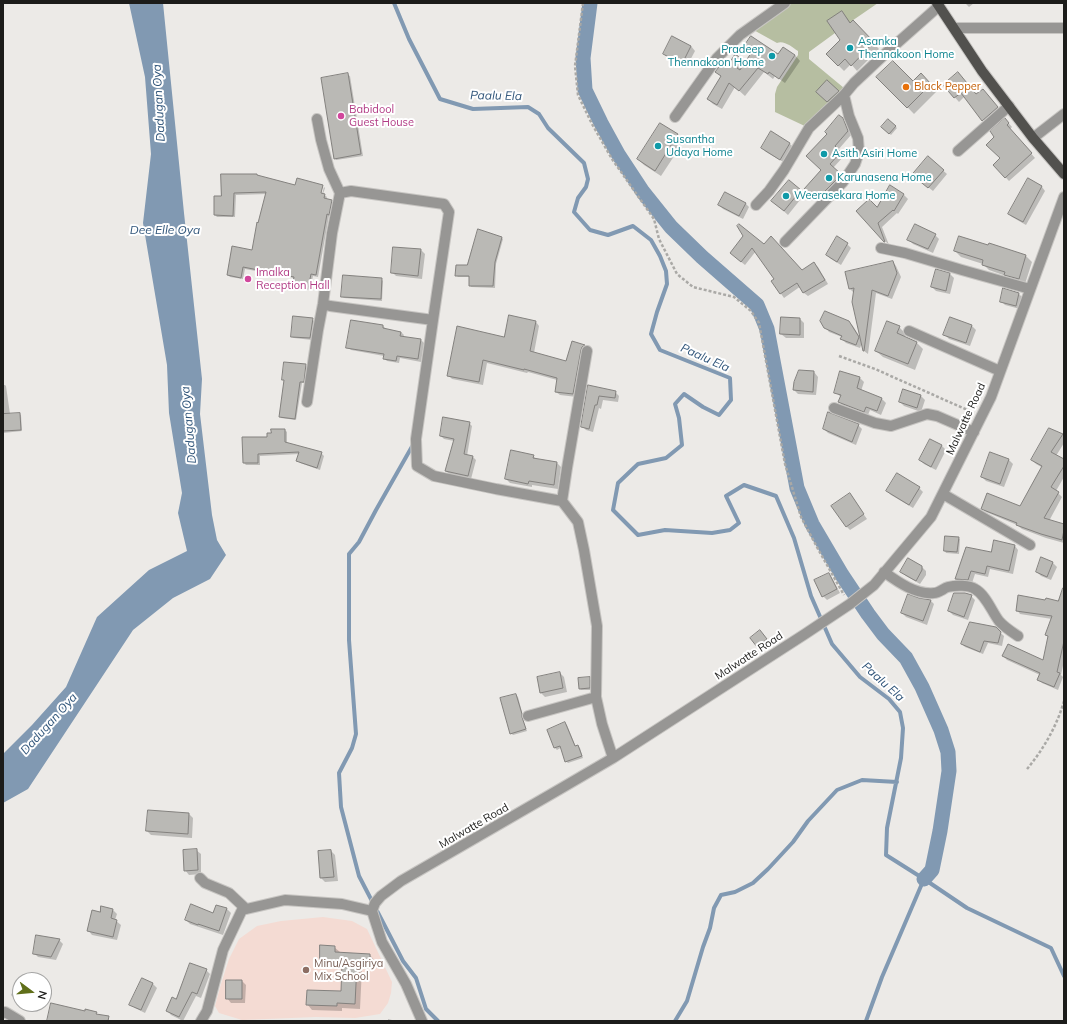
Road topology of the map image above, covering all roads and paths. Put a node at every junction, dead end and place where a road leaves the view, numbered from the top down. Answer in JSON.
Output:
{"nodes":[{"id":1,"x":583,"y":3,"type":"edge"},
{"id":2,"x":785,"y":3,"type":"edge"},
{"id":3,"x":938,"y":4,"type":"edge"},
{"id":4,"x":954,"y":28,"type":"junction"},
{"id":5,"x":1064,"y":28,"type":"edge"},
{"id":6,"x":844,"y":95,"type":"junction"},
{"id":7,"x":1009,"y":106,"type":"junction"},
{"id":8,"x":1064,"y":114,"type":"edge"},
{"id":9,"x":675,"y":117,"type":"dead end"},
{"id":10,"x":317,"y":119,"type":"dead end"},
{"id":11,"x":1033,"y":138,"type":"junction"},
{"id":12,"x":958,"y":151,"type":"dead end"},
{"id":13,"x":1064,"y":174,"type":"edge"},
{"id":14,"x":340,"y":193,"type":"junction"},
{"id":15,"x":1064,"y":197,"type":"edge"},
{"id":16,"x":756,"y":205,"type":"dead end"},
{"id":17,"x":786,"y":242,"type":"dead end"},
{"id":18,"x":881,"y":248,"type":"dead end"},
{"id":19,"x":1030,"y":288,"type":"junction"},
{"id":20,"x":323,"y":304,"type":"junction"},
{"id":21,"x":433,"y":320,"type":"junction"},
{"id":22,"x":909,"y":331,"type":"dead end"},
{"id":23,"x":587,"y":351,"type":"dead end"},
{"id":24,"x":839,"y":356,"type":"dead end"},
{"id":25,"x":1000,"y":371,"type":"junction"},
{"id":26,"x":307,"y":402,"type":"dead end"},
{"id":27,"x":834,"y":408,"type":"dead end"},
{"id":28,"x":981,"y":416,"type":"junction"},
{"id":29,"x":974,"y":432,"type":"junction"},
{"id":30,"x":942,"y":494,"type":"junction"},
{"id":31,"x":562,"y":501,"type":"junction"},
{"id":32,"x":1030,"y":545,"type":"dead end"},
{"id":33,"x":884,"y":572,"type":"junction"},
{"id":34,"x":850,"y":604,"type":"junction"},
{"id":35,"x":1018,"y":636,"type":"dead end"},
{"id":36,"x":596,"y":697,"type":"junction"},
{"id":37,"x":1064,"y":701,"type":"edge"},
{"id":38,"x":528,"y":716,"type":"dead end"},
{"id":39,"x":613,"y":758,"type":"junction"},
{"id":40,"x":1027,"y":769,"type":"dead end"},
{"id":41,"x":200,"y":878,"type":"dead end"},
{"id":42,"x":246,"y":909,"type":"junction"},
{"id":43,"x":372,"y":911,"type":"junction"},
{"id":44,"x":3,"y":1013,"type":"edge"},
{"id":45,"x":20,"y":1021,"type":"edge"},
{"id":46,"x":201,"y":1021,"type":"edge"},
{"id":47,"x":422,"y":1021,"type":"edge"}],
"edges":[{"from":1,"to":34,"type":"path"},
{"from":2,"to":9,"type":"street"},
{"from":3,"to":4,"type":"main road"},
{"from":3,"to":6,"type":"street"},
{"from":4,"to":5,"type":"street"},
{"from":4,"to":7,"type":"main road"},
{"from":6,"to":16,"type":"street"},
{"from":6,"to":17,"type":"street"},
{"from":7,"to":11,"type":"main road"},
{"from":7,"to":12,"type":"street"},
{"from":8,"to":11,"type":"street"},
{"from":10,"to":14,"type":"street"},
{"from":11,"to":13,"type":"main road"},
{"from":14,"to":20,"type":"street"},
{"from":14,"to":21,"type":"street"},
{"from":15,"to":19,"type":"street","name":"Malwatte Road"},
{"from":18,"to":19,"type":"street"},
{"from":19,"to":25,"type":"street","name":"Malwatte Road"},
{"from":20,"to":21,"type":"street"},
{"from":20,"to":26,"type":"street"},
{"from":21,"to":31,"type":"street"},
{"from":22,"to":25,"type":"street"},
{"from":23,"to":31,"type":"street"},
{"from":24,"to":28,"type":"path"},
{"from":25,"to":28,"type":"street","name":"Malwatte Road"},
{"from":27,"to":29,"type":"street"},
{"from":28,"to":29,"type":"street","name":"Malwatte Road"},
{"from":29,"to":30,"type":"street","name":"Malwatte Road"},
{"from":30,"to":32,"type":"street"},
{"from":30,"to":33,"type":"street","name":"Malwatte Road"},
{"from":31,"to":36,"type":"street"},
{"from":33,"to":34,"type":"street","name":"Malwatte Road"},
{"from":33,"to":35,"type":"street"},
{"from":34,"to":39,"type":"street","name":"Malwatte Road"},
{"from":36,"to":38,"type":"street"},
{"from":36,"to":39,"type":"street"},
{"from":37,"to":40,"type":"path"},
{"from":39,"to":43,"type":"street","name":"Malwatte Road"},
{"from":41,"to":42,"type":"street"},
{"from":42,"to":43,"type":"street"},
{"from":42,"to":46,"type":"street"},
{"from":43,"to":47,"type":"street"},
{"from":44,"to":45,"type":"street"}]}
